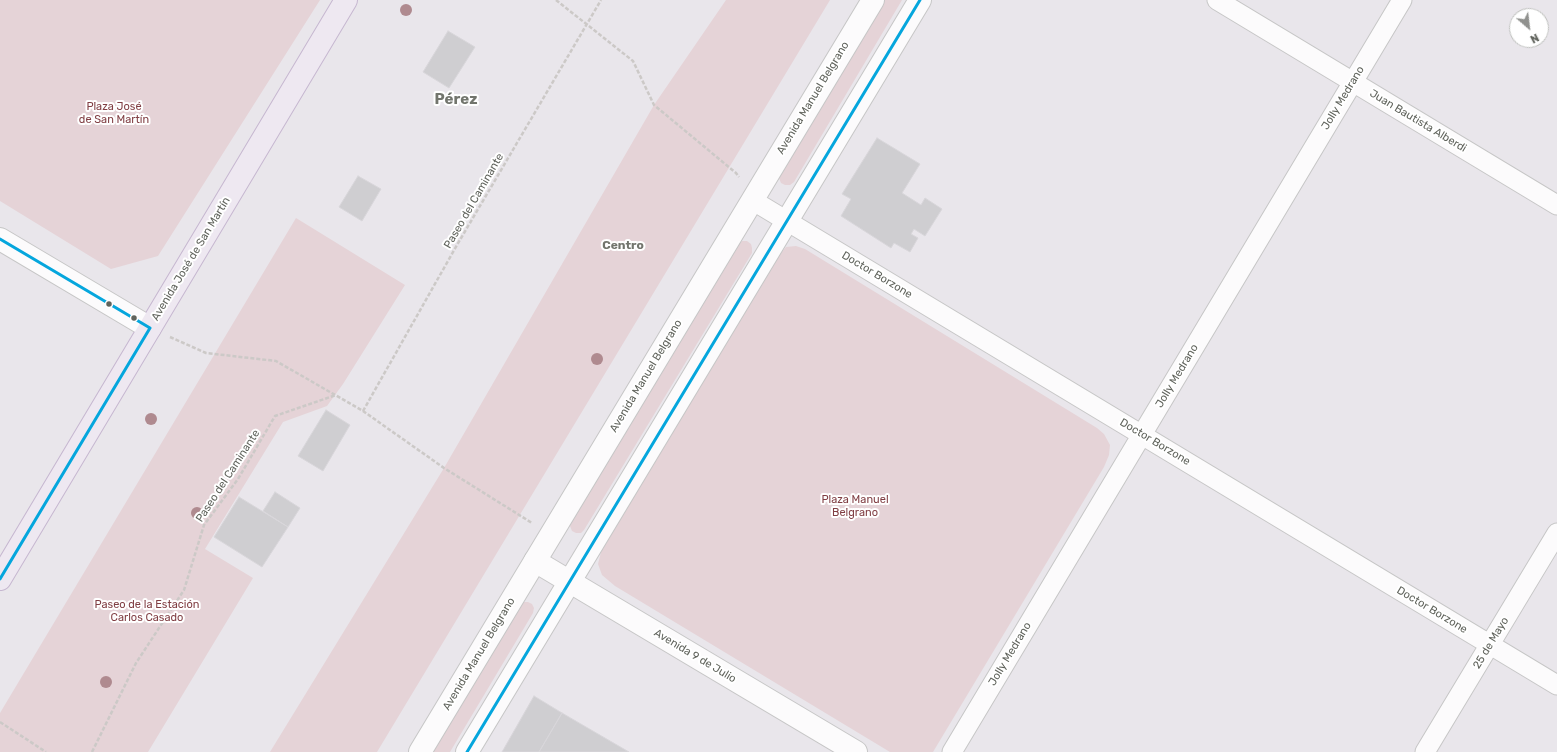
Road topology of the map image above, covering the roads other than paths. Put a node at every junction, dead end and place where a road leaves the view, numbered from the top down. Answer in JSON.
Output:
{"nodes":[{"id":1,"x":346,"y":0,"type":"edge"},
{"id":2,"x":872,"y":0,"type":"edge"},
{"id":3,"x":920,"y":0,"type":"edge"},
{"id":4,"x":1217,"y":0,"type":"edge"},
{"id":5,"x":1402,"y":0,"type":"edge"},
{"id":6,"x":1353,"y":82,"type":"junction"},
{"id":7,"x":752,"y":200,"type":"junction"},
{"id":8,"x":1557,"y":205,"type":"edge"},
{"id":9,"x":787,"y":221,"type":"junction"},
{"id":10,"x":0,"y":239,"type":"edge"},
{"id":11,"x":150,"y":328,"type":"junction"},
{"id":12,"x":1142,"y":435,"type":"junction"},
{"id":13,"x":1557,"y":533,"type":"edge"},
{"id":14,"x":535,"y":561,"type":"junction"},
{"id":15,"x":0,"y":579,"type":"edge"},
{"id":16,"x":570,"y":581,"type":"junction"},
{"id":17,"x":1490,"y":644,"type":"junction"},
{"id":18,"x":1557,"y":685,"type":"edge"},
{"id":19,"x":420,"y":752,"type":"edge"},
{"id":20,"x":467,"y":752,"type":"edge"},
{"id":21,"x":856,"y":752,"type":"edge"},
{"id":22,"x":952,"y":752,"type":"edge"},
{"id":23,"x":1425,"y":752,"type":"edge"}],
"edges":[{"from":1,"to":11,"type":"main road","name":"Avenida José de San Martín"},
{"from":2,"to":7,"type":"main road","name":"Avenida Manuel Belgrano"},
{"from":3,"to":9,"type":"main road"},
{"from":4,"to":6,"type":"street","name":"Juan Bautista Alberdi"},
{"from":5,"to":6,"type":"street","name":"Jolly Medrano"},
{"from":6,"to":8,"type":"street","name":"Juan Bautista Alberdi"},
{"from":6,"to":12,"type":"street","name":"Jolly Medrano"},
{"from":7,"to":9,"type":"street","name":"Doctor Borzone"},
{"from":7,"to":14,"type":"main road","name":"Avenida Manuel Belgrano"},
{"from":9,"to":12,"type":"street","name":"Doctor Borzone"},
{"from":9,"to":16,"type":"main road"},
{"from":10,"to":11,"type":"main road"},
{"from":11,"to":15,"type":"main road","name":"Avenida José de San Martín"},
{"from":12,"to":17,"type":"street","name":"Doctor Borzone"},
{"from":12,"to":22,"type":"street","name":"Jolly Medrano"},
{"from":13,"to":17,"type":"street","name":"25 de Mayo"},
{"from":14,"to":16,"type":"main road","name":"Avenida 9 de Julio"},
{"from":14,"to":19,"type":"main road","name":"Avenida Manuel Belgrano"},
{"from":16,"to":20,"type":"main road"},
{"from":16,"to":21,"type":"main road","name":"Avenida 9 de Julio"},
{"from":17,"to":18,"type":"street","name":"Doctor Borzone"},
{"from":17,"to":23,"type":"street","name":"25 de Mayo"}]}
